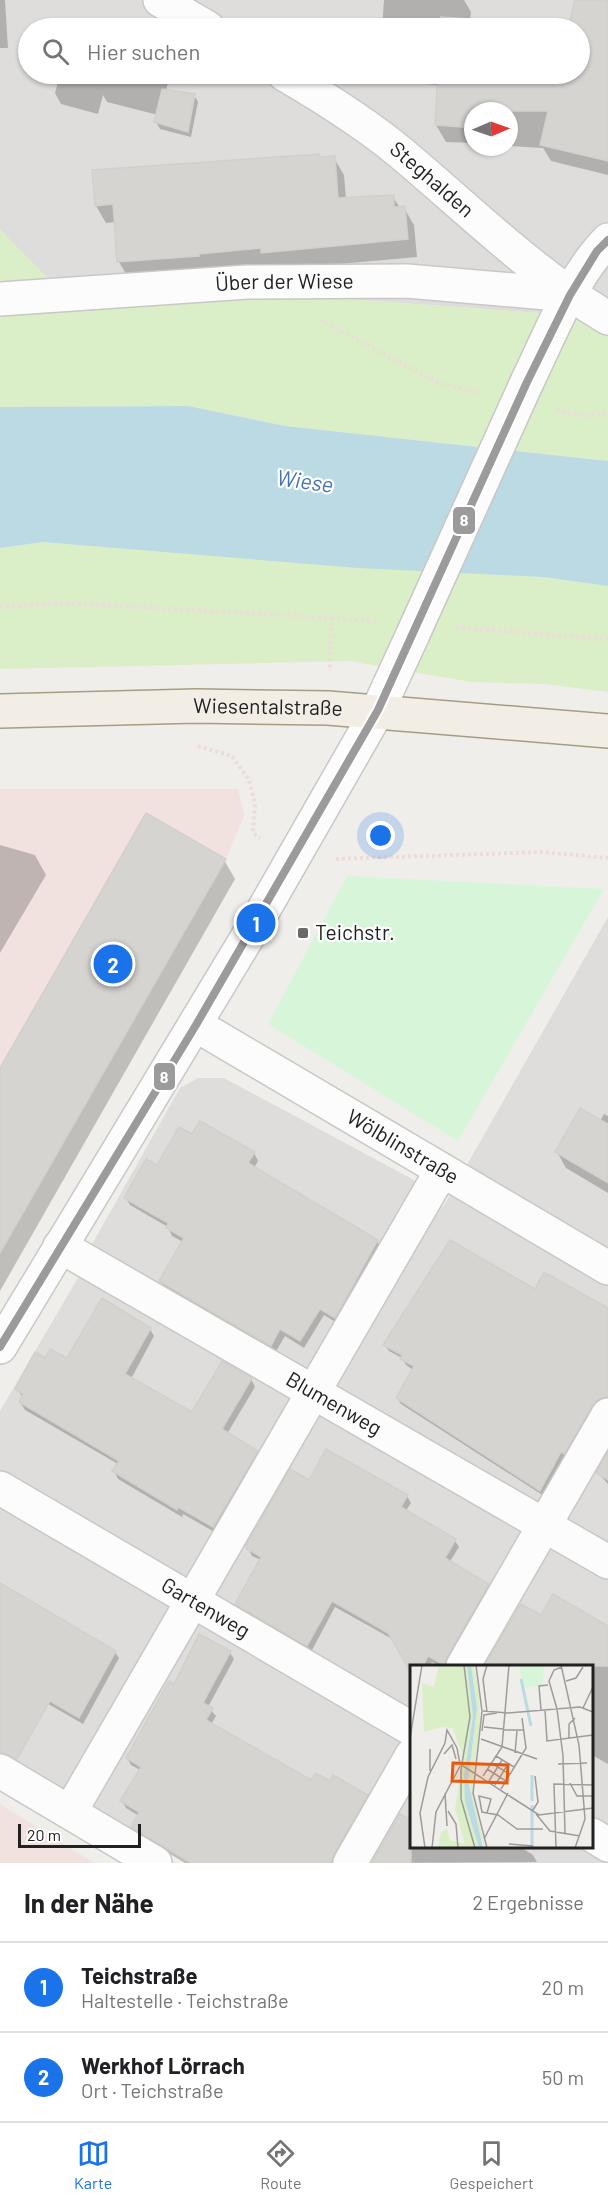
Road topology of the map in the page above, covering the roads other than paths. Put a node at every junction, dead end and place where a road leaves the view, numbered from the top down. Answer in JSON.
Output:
{"nodes":[{"id":1,"x":160,"y":0,"type":"edge"},
{"id":2,"x":191,"y":18,"type":"edge"},
{"id":3,"x":301,"y":84,"type":"edge"},
{"id":4,"x":608,"y":240,"type":"edge"},
{"id":5,"x":570,"y":295,"type":"junction"},
{"id":6,"x":0,"y":299,"type":"edge"},
{"id":7,"x":608,"y":318,"type":"edge"},
{"id":8,"x":378,"y":710,"type":"junction"},
{"id":9,"x":0,"y":711,"type":"edge"},
{"id":10,"x":608,"y":731,"type":"edge"},
{"id":11,"x":196,"y":1025,"type":"junction"},
{"id":12,"x":442,"y":1170,"type":"junction"},
{"id":13,"x":60,"y":1246,"type":"junction"},
{"id":14,"x":608,"y":1268,"type":"edge"},
{"id":15,"x":0,"y":1347,"type":"edge"},
{"id":16,"x":312,"y":1391,"type":"junction"},
{"id":17,"x":608,"y":1416,"type":"edge"},
{"id":18,"x":0,"y":1488,"type":"edge"},
{"id":19,"x":546,"y":1527,"type":"junction"},
{"id":20,"x":608,"y":1562,"type":"edge"},
{"id":21,"x":191,"y":1601,"type":"junction"},
{"id":22,"x":464,"y":1665,"type":"edge"},
{"id":23,"x":410,"y":1728,"type":"edge"},
{"id":24,"x":410,"y":1757,"type":"edge"},
{"id":25,"x":0,"y":1771,"type":"edge"},
{"id":26,"x":70,"y":1812,"type":"junction"},
{"id":27,"x":593,"y":1836,"type":"edge"},
{"id":28,"x":608,"y":1845,"type":"edge"},
{"id":29,"x":155,"y":1863,"type":"edge"},
{"id":30,"x":350,"y":1863,"type":"edge"}],
"edges":[{"from":1,"to":2,"type":"street"},
{"from":3,"to":5,"type":"street","name":"Steghalden"},
{"from":4,"to":5,"type":"street"},
{"from":5,"to":6,"type":"street","name":"Über der Wiese"},
{"from":5,"to":7,"type":"street","name":"Steghalden"},
{"from":5,"to":8,"type":"street","bridge":true},
{"from":8,"to":9,"type":"main road","name":"Wiesentalstraße"},
{"from":8,"to":10,"type":"main road","name":"Wiesentalstraße"},
{"from":8,"to":11,"type":"street"},
{"from":11,"to":12,"type":"street","name":"Wölblinstraße"},
{"from":11,"to":13,"type":"street"},
{"from":12,"to":14,"type":"street","name":"Wölblinstraße"},
{"from":12,"to":16,"type":"street"},
{"from":13,"to":15,"type":"street"},
{"from":13,"to":16,"type":"street","name":"Blumenweg"},
{"from":16,"to":19,"type":"street","name":"Blumenweg"},
{"from":16,"to":21,"type":"street"},
{"from":17,"to":19,"type":"street"},
{"from":18,"to":21,"type":"street","name":"Gartenweg"},
{"from":19,"to":20,"type":"street","name":"Blumenweg"},
{"from":19,"to":22,"type":"street"},
{"from":21,"to":23,"type":"street","name":"Gartenweg"},
{"from":21,"to":26,"type":"street"},
{"from":24,"to":30,"type":"street"},
{"from":25,"to":26,"type":"street"},
{"from":26,"to":29,"type":"street"},
{"from":27,"to":28,"type":"street"}]}
